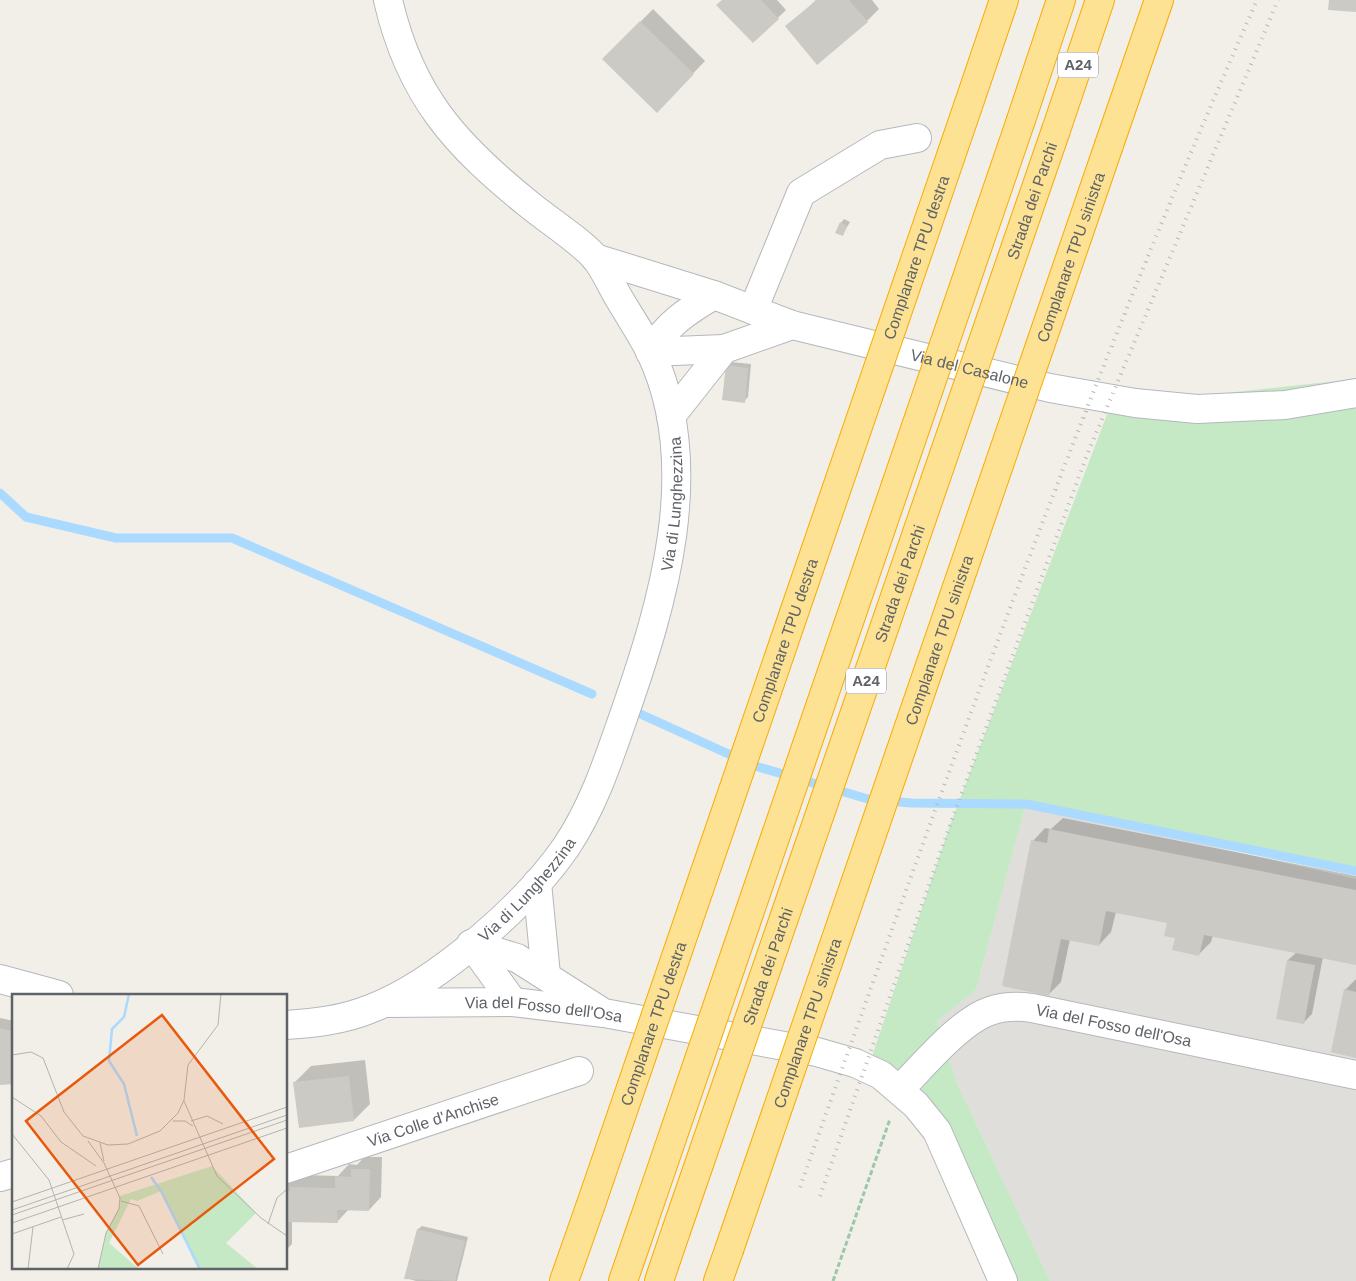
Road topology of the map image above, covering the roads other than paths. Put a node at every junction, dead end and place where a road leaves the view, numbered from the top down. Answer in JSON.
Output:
{"nodes":[{"id":1,"x":388,"y":0,"type":"edge"},
{"id":2,"x":1004,"y":0,"type":"edge"},
{"id":3,"x":1062,"y":0,"type":"edge"},
{"id":4,"x":1100,"y":0,"type":"edge"},
{"id":5,"x":1159,"y":0,"type":"edge"},
{"id":6,"x":916,"y":138,"type":"dead end"},
{"id":7,"x":595,"y":258,"type":"junction"},
{"id":8,"x":714,"y":296,"type":"junction"},
{"id":9,"x":753,"y":310,"type":"junction"},
{"id":10,"x":792,"y":325,"type":"junction"},
{"id":11,"x":724,"y":349,"type":"junction"},
{"id":12,"x":650,"y":352,"type":"junction"},
{"id":13,"x":1356,"y":393,"type":"edge"},
{"id":14,"x":671,"y":416,"type":"junction"},
{"id":15,"x":537,"y":883,"type":"junction"},
{"id":16,"x":471,"y":944,"type":"junction"},
{"id":17,"x":546,"y":975,"type":"junction"},
{"id":18,"x":0,"y":979,"type":"edge"},
{"id":19,"x":54,"y":994,"type":"edge"},
{"id":20,"x":513,"y":1002,"type":"junction"},
{"id":21,"x":384,"y":1003,"type":"junction"},
{"id":22,"x":604,"y":1013,"type":"junction"},
{"id":23,"x":288,"y":1025,"type":"edge"},
{"id":24,"x":580,"y":1071,"type":"dead end"},
{"id":25,"x":1356,"y":1074,"type":"edge"},
{"id":26,"x":900,"y":1089,"type":"junction"},
{"id":27,"x":288,"y":1168,"type":"edge"},
{"id":28,"x":564,"y":1281,"type":"edge"},
{"id":29,"x":623,"y":1281,"type":"edge"},
{"id":30,"x":659,"y":1281,"type":"edge"},
{"id":31,"x":718,"y":1281,"type":"edge"},
{"id":32,"x":1003,"y":1281,"type":"edge"}],
"edges":[{"from":1,"to":7,"type":"street","name":"Via di Lunghezzina"},
{"from":2,"to":28,"type":"highway","name":"Complanare TPU destra","bridge":true},
{"from":3,"to":29,"type":"highway","number":"A24","bridge":true},
{"from":4,"to":30,"type":"highway","name":"Strada dei Parchi","number":"A24","bridge":true},
{"from":5,"to":31,"type":"highway","name":"Complanare TPU sinistra","bridge":true},
{"from":6,"to":9,"type":"street"},
{"from":7,"to":8,"type":"street","name":"Via del Casalone"},
{"from":7,"to":12,"type":"street","name":"Via di Lunghezzina"},
{"from":8,"to":9,"type":"street","name":"Via del Casalone"},
{"from":8,"to":12,"type":"street"},
{"from":9,"to":10,"type":"street","name":"Via del Casalone"},
{"from":10,"to":11,"type":"street"},
{"from":10,"to":13,"type":"street","name":"Via del Casalone"},
{"from":11,"to":12,"type":"street"},
{"from":11,"to":14,"type":"street"},
{"from":12,"to":14,"type":"street","name":"Via di Lunghezzina"},
{"from":14,"to":15,"type":"street","name":"Via di Lunghezzina"},
{"from":15,"to":16,"type":"street","name":"Via di Lunghezzina"},
{"from":15,"to":17,"type":"street"},
{"from":16,"to":17,"type":"street"},
{"from":16,"to":20,"type":"street"},
{"from":16,"to":21,"type":"street","name":"Via di Lunghezzina"},
{"from":17,"to":22,"type":"street"},
{"from":18,"to":19,"type":"street"},
{"from":20,"to":21,"type":"street","name":"Via del Fosso dell'Osa"},
{"from":20,"to":22,"type":"street","name":"Via del Fosso dell'Osa"},
{"from":21,"to":23,"type":"street"},
{"from":22,"to":26,"type":"street","name":"Via del Fosso dell'Osa"},
{"from":24,"to":27,"type":"street","name":"Via Colle d'Anchise"},
{"from":25,"to":26,"type":"street","name":"Via del Fosso dell'Osa"},
{"from":26,"to":32,"type":"street","name":"Via del Fosso dell'Osa"}]}
